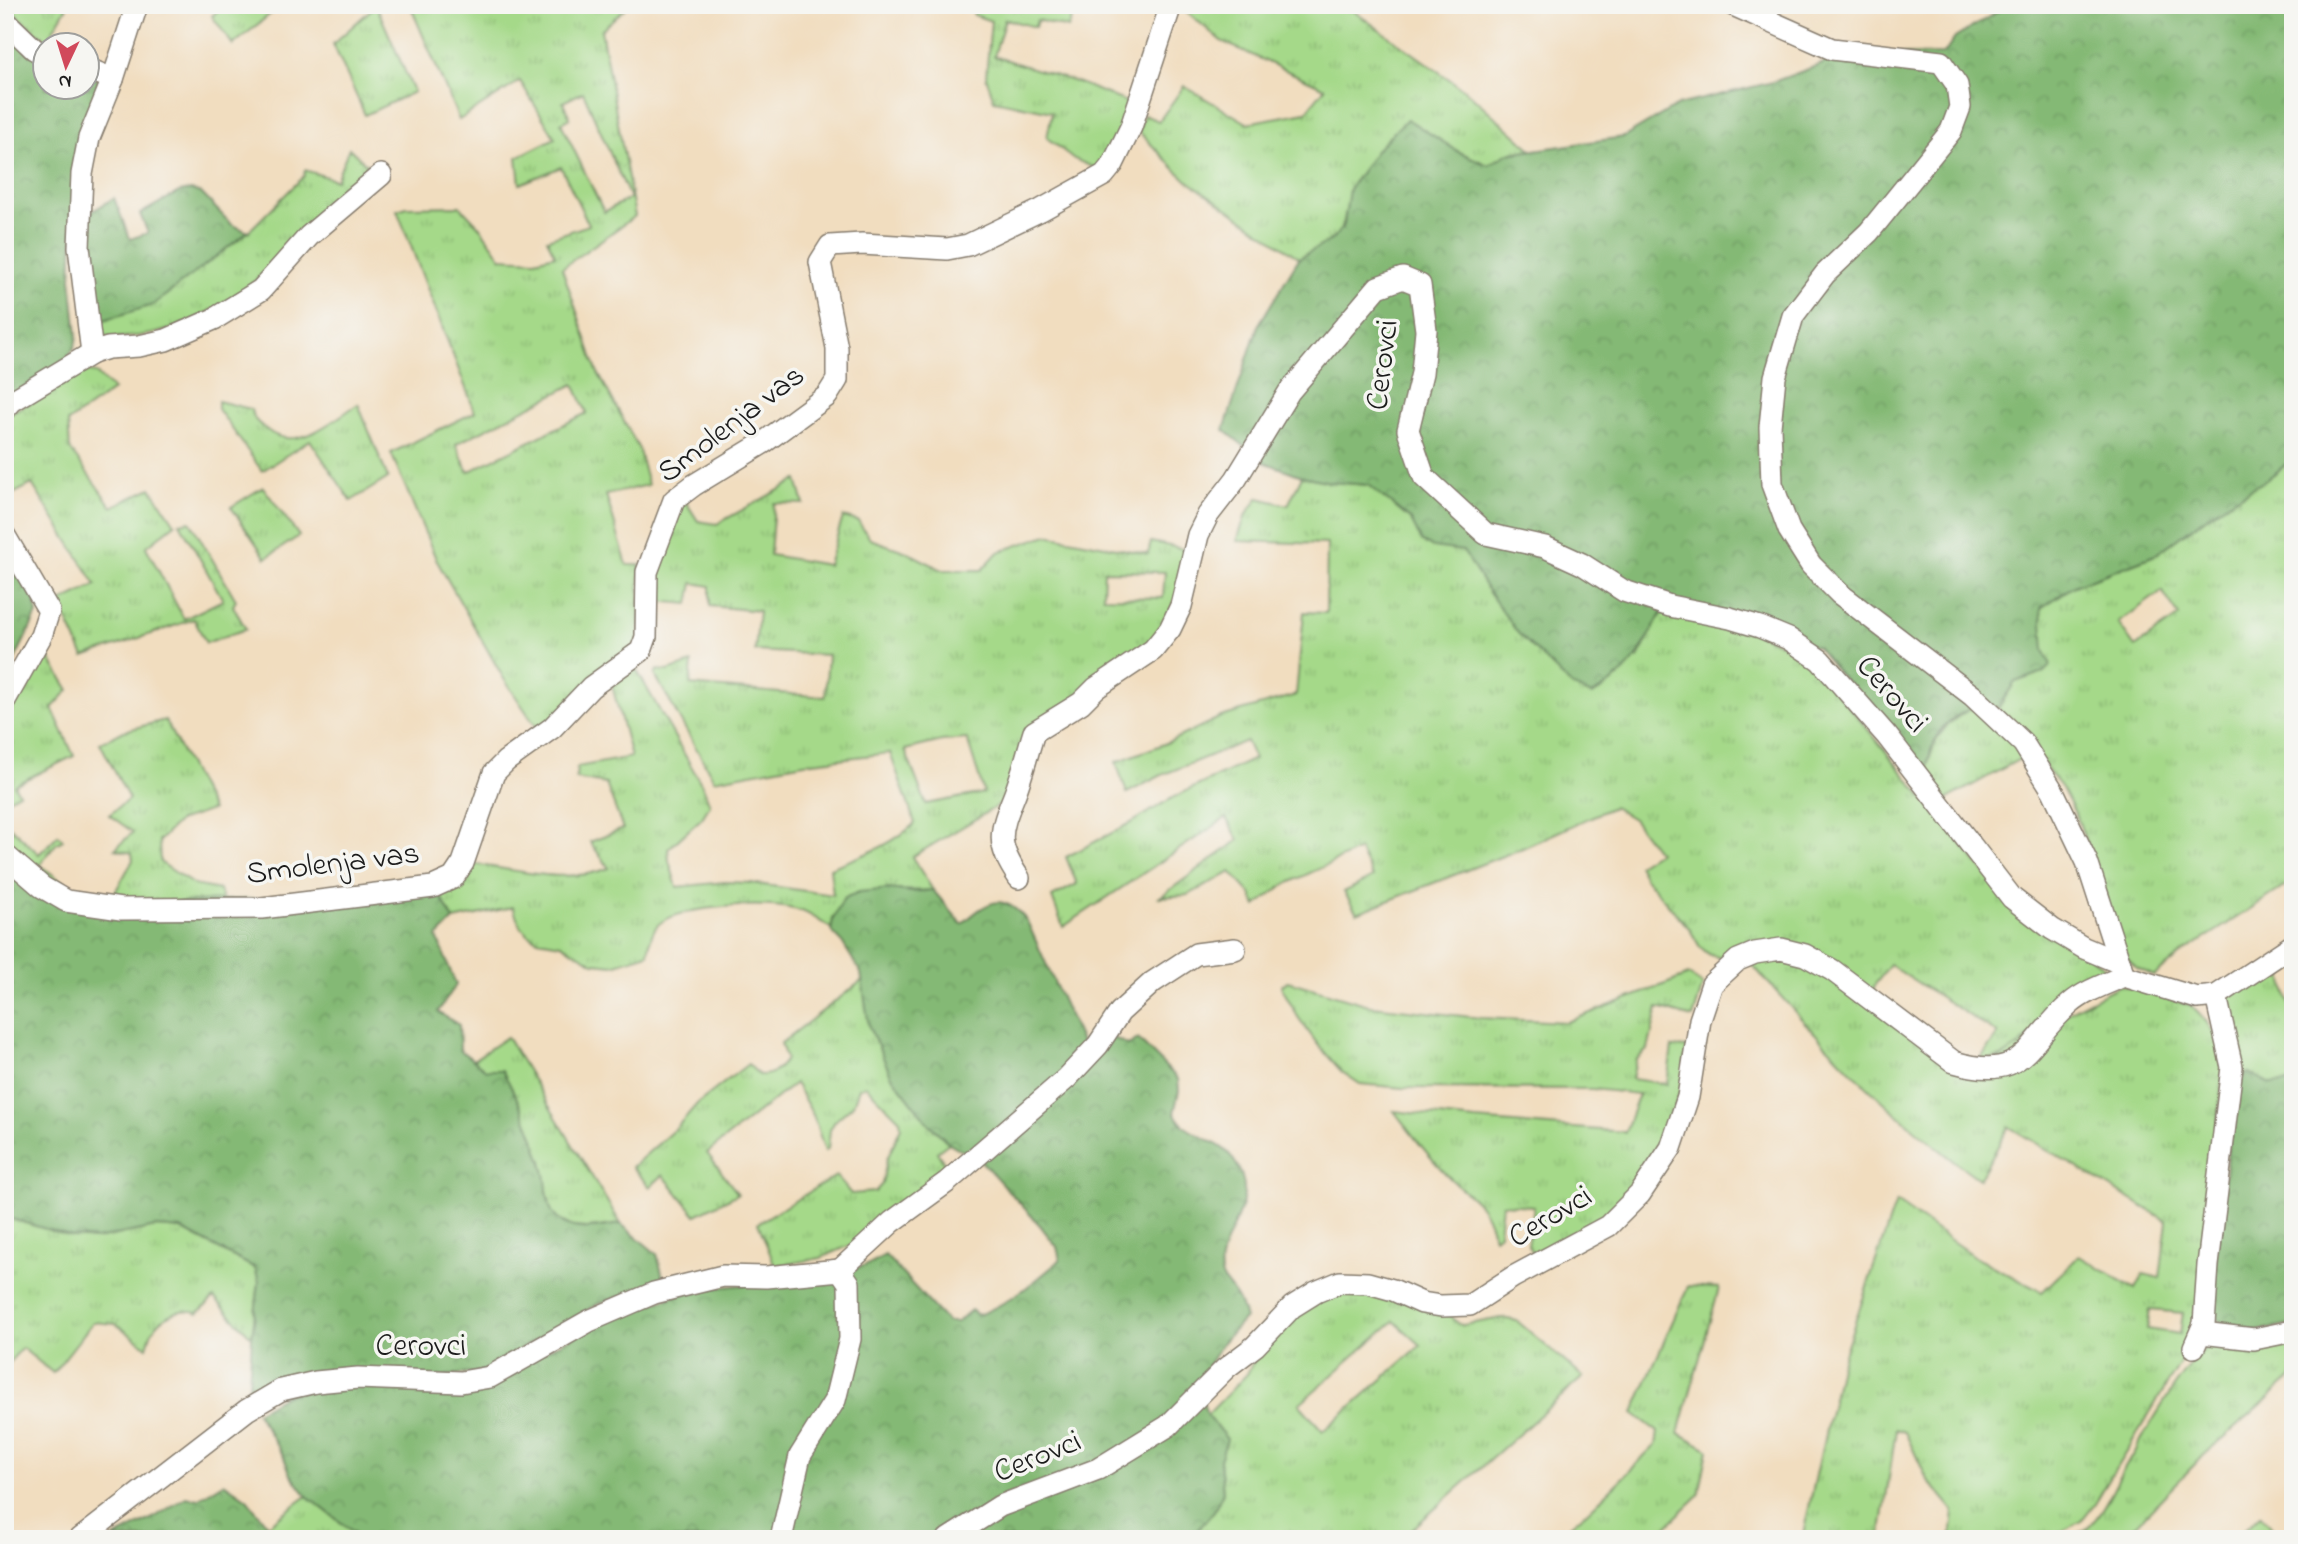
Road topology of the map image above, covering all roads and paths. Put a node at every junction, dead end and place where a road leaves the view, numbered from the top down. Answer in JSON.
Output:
{"nodes":[{"id":1,"x":137,"y":5,"type":"edge"},
{"id":2,"x":1171,"y":5,"type":"edge"},
{"id":3,"x":1733,"y":5,"type":"edge"},
{"id":4,"x":5,"y":20,"type":"edge"},
{"id":5,"x":32,"y":47,"type":"edge"},
{"id":6,"x":102,"y":75,"type":"edge"},
{"id":7,"x":113,"y":79,"type":"junction"},
{"id":8,"x":381,"y":175,"type":"dead end"},
{"id":9,"x":92,"y":353,"type":"junction"},
{"id":10,"x":8,"y":404,"type":"edge"},
{"id":11,"x":5,"y":536,"type":"edge"},
{"id":12,"x":5,"y":700,"type":"edge"},
{"id":13,"x":5,"y":855,"type":"edge"},
{"id":14,"x":1019,"y":878,"type":"dead end"},
{"id":15,"x":2293,"y":945,"type":"edge"},
{"id":16,"x":1235,"y":949,"type":"dead end"},
{"id":17,"x":2122,"y":969,"type":"junction"},
{"id":18,"x":2217,"y":996,"type":"junction"},
{"id":19,"x":840,"y":1270,"type":"junction"},
{"id":20,"x":2293,"y":1331,"type":"edge"},
{"id":21,"x":80,"y":1539,"type":"edge"},
{"id":22,"x":781,"y":1539,"type":"edge"},
{"id":23,"x":948,"y":1539,"type":"edge"}],
"edges":[{"from":1,"to":7,"type":"street"},
{"from":2,"to":13,"type":"street","name":"Smolenja vas"},
{"from":3,"to":17,"type":"street"},
{"from":4,"to":5,"type":"street"},
{"from":6,"to":7,"type":"street"},
{"from":7,"to":9,"type":"street"},
{"from":8,"to":9,"type":"street"},
{"from":9,"to":10,"type":"street"},
{"from":11,"to":12,"type":"street"},
{"from":14,"to":17,"type":"street","name":"Cerovci"},
{"from":15,"to":18,"type":"street"},
{"from":16,"to":19,"type":"street"},
{"from":17,"to":18,"type":"street"},
{"from":17,"to":23,"type":"street","name":"Cerovci"},
{"from":18,"to":20,"type":"street"},
{"from":19,"to":21,"type":"street","name":"Cerovci"},
{"from":19,"to":22,"type":"street"}]}
